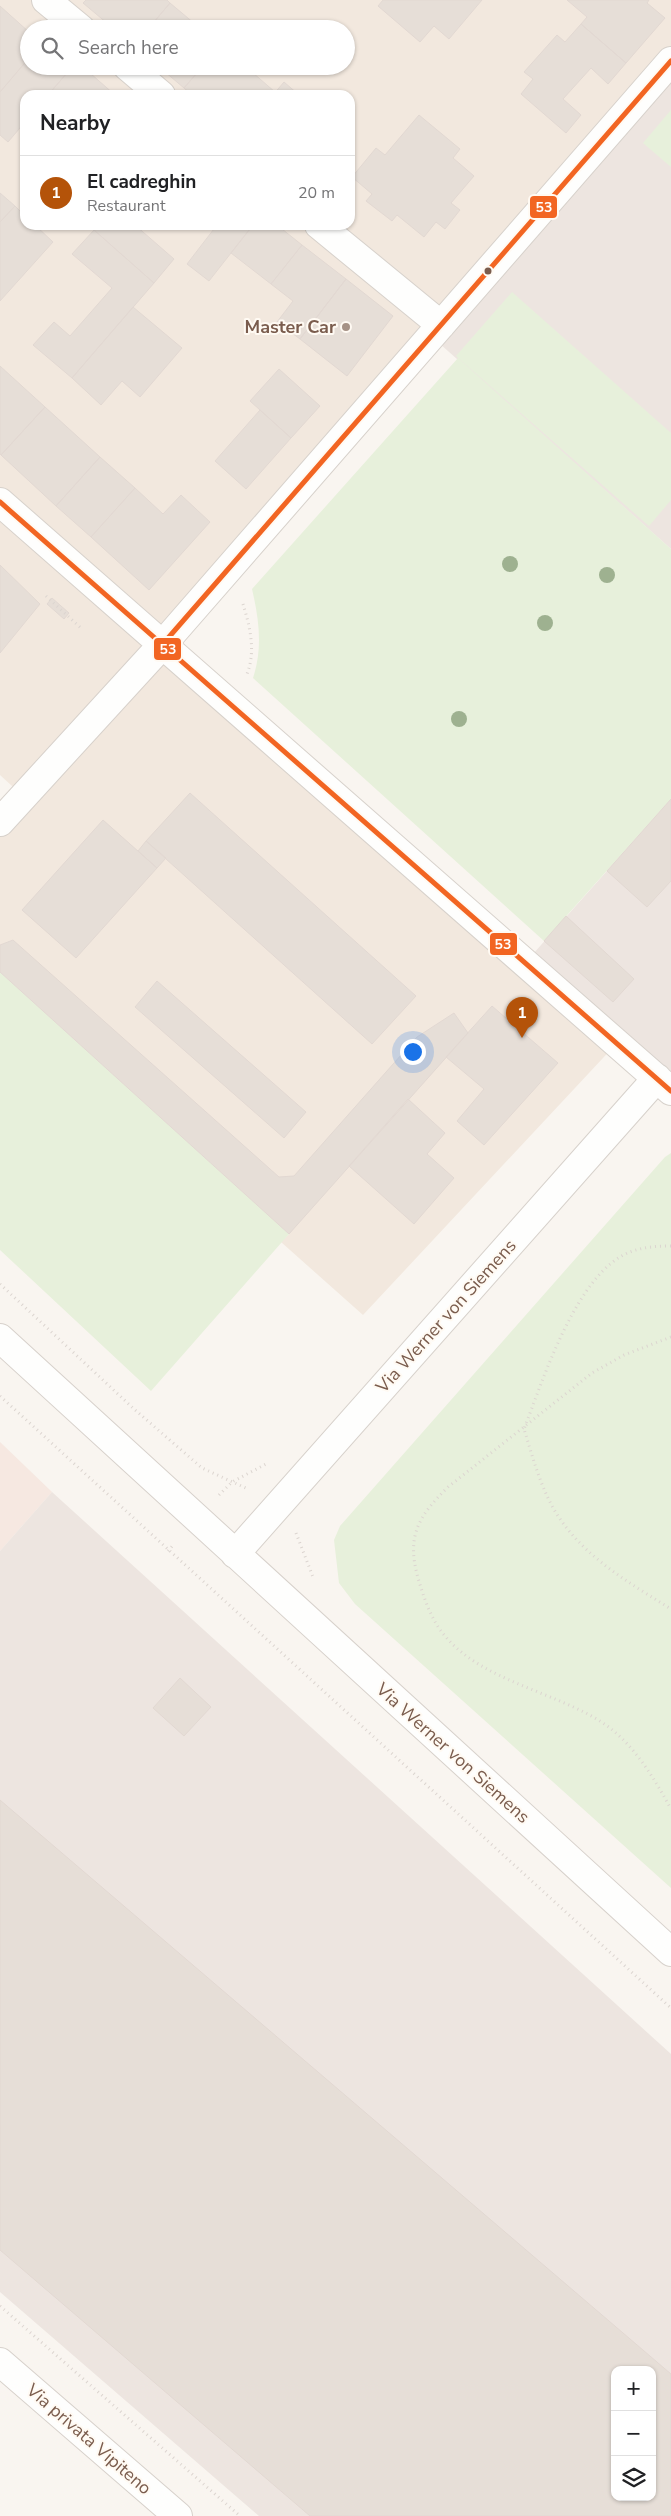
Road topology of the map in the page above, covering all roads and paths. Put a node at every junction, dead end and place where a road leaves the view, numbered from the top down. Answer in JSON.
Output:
{"nodes":[{"id":1,"x":46,"y":0,"type":"edge"},
{"id":2,"x":70,"y":20,"type":"edge"},
{"id":3,"x":671,"y":61,"type":"edge"},
{"id":4,"x":137,"y":75,"type":"edge"},
{"id":5,"x":155,"y":90,"type":"edge"},
{"id":6,"x":325,"y":230,"type":"edge"},
{"id":7,"x":441,"y":325,"type":"junction"},
{"id":8,"x":0,"y":502,"type":"edge"},
{"id":9,"x":231,"y":566,"type":"junction"},
{"id":10,"x":46,"y":596,"type":"dead end"},
{"id":11,"x":82,"y":629,"type":"dead end"},
{"id":12,"x":162,"y":645,"type":"junction"},
{"id":13,"x":245,"y":680,"type":"dead end"},
{"id":14,"x":0,"y":822,"type":"edge"},
{"id":15,"x":664,"y":1084,"type":"edge"},
{"id":16,"x":671,"y":1246,"type":"edge"},
{"id":17,"x":0,"y":1284,"type":"edge"},
{"id":18,"x":671,"y":1337,"type":"edge"},
{"id":19,"x":0,"y":1338,"type":"edge"},
{"id":20,"x":0,"y":1396,"type":"edge"},
{"id":21,"x":524,"y":1429,"type":"junction"},
{"id":22,"x":274,"y":1458,"type":"dead end"},
{"id":23,"x":232,"y":1482,"type":"junction"},
{"id":24,"x":252,"y":1492,"type":"dead end"},
{"id":25,"x":235,"y":1554,"type":"junction"},
{"id":26,"x":671,"y":1609,"type":"edge"},
{"id":27,"x":671,"y":1809,"type":"edge"},
{"id":28,"x":671,"y":1952,"type":"edge"},
{"id":29,"x":671,"y":2008,"type":"edge"},
{"id":30,"x":0,"y":2306,"type":"edge"},
{"id":31,"x":0,"y":2362,"type":"edge"},
{"id":32,"x":178,"y":2516,"type":"edge"},
{"id":33,"x":240,"y":2516,"type":"edge"}],
"edges":[{"from":1,"to":2,"type":"street"},
{"from":3,"to":7,"type":"street"},
{"from":4,"to":5,"type":"street"},
{"from":6,"to":7,"type":"street"},
{"from":7,"to":9,"type":"street"},
{"from":8,"to":12,"type":"street"},
{"from":9,"to":12,"type":"street"},
{"from":9,"to":13,"type":"path"},
{"from":10,"to":11,"type":"path"},
{"from":12,"to":14,"type":"street"},
{"from":12,"to":15,"type":"street"},
{"from":15,"to":25,"type":"street","name":"Via Werner von Siemens"},
{"from":16,"to":21,"type":"path"},
{"from":17,"to":23,"type":"path"},
{"from":18,"to":21,"type":"path"},
{"from":19,"to":25,"type":"street","name":"Via Werner von Siemens"},
{"from":20,"to":29,"type":"path"},
{"from":21,"to":26,"type":"path"},
{"from":21,"to":27,"type":"path"},
{"from":22,"to":23,"type":"path"},
{"from":23,"to":24,"type":"path"},
{"from":25,"to":28,"type":"street","name":"Via Werner von Siemens"},
{"from":30,"to":33,"type":"path"},
{"from":31,"to":32,"type":"street","name":"Via privata Vipiteno"}]}
